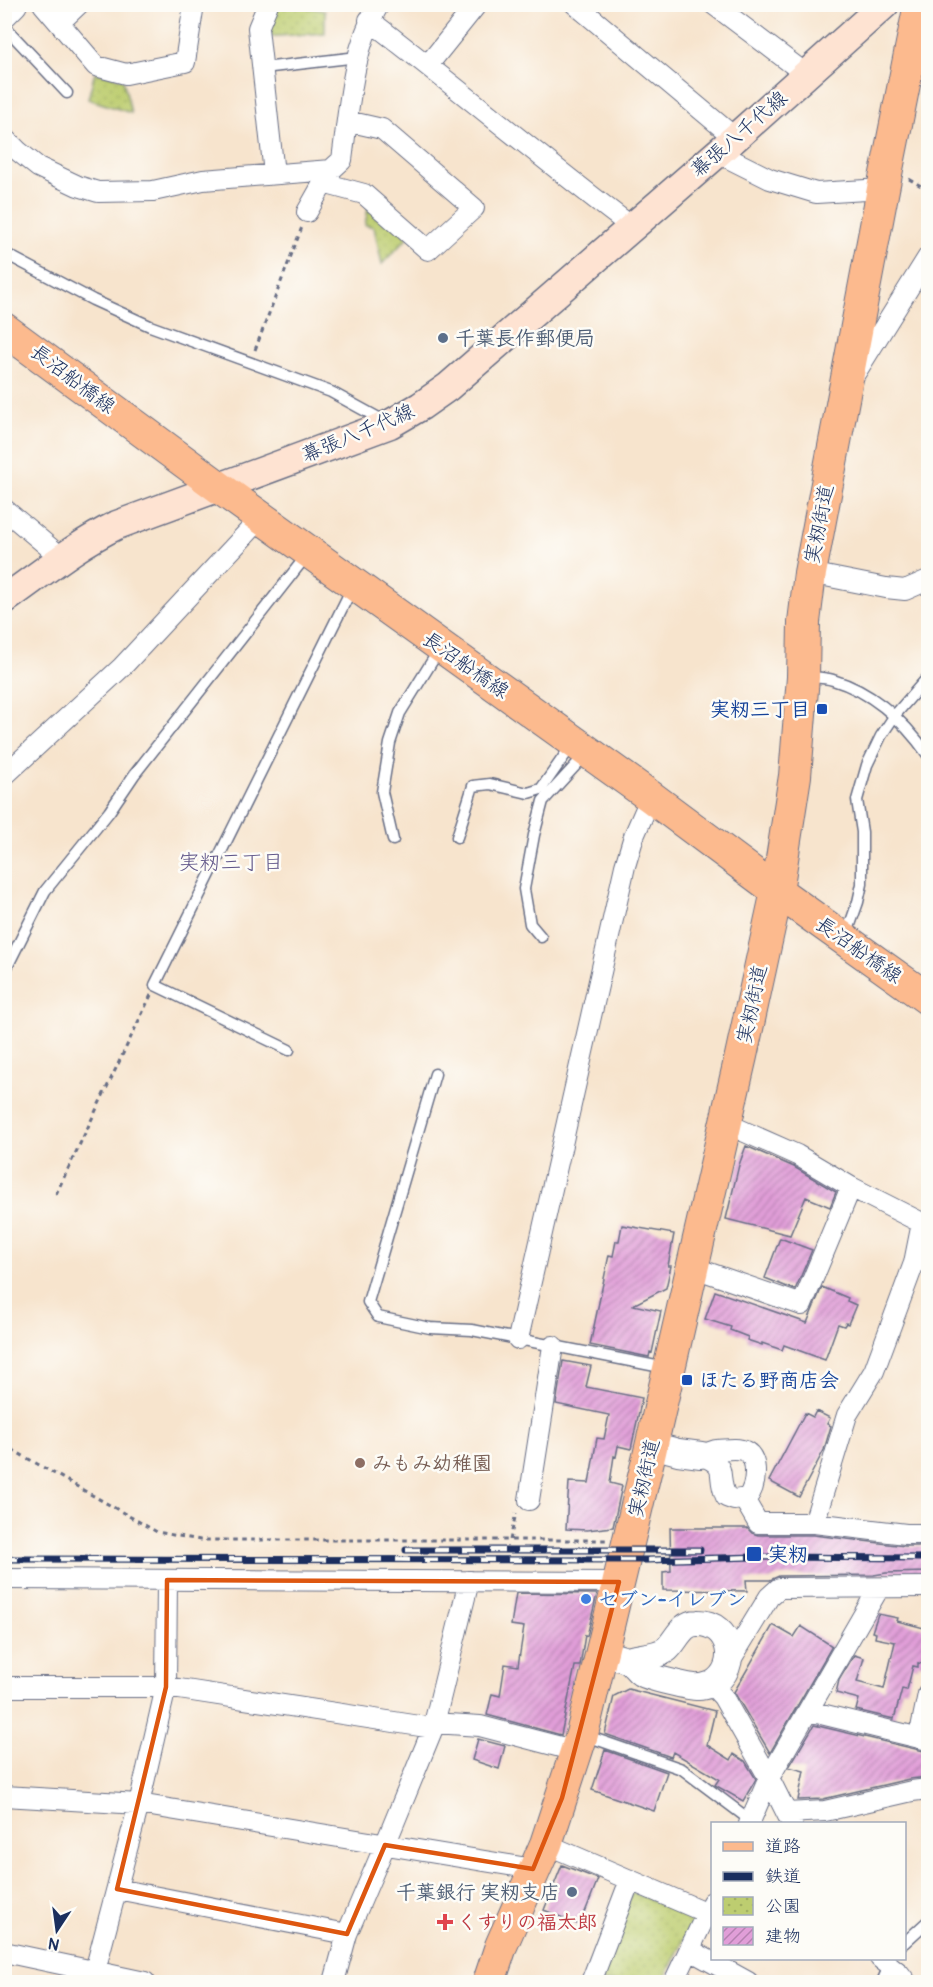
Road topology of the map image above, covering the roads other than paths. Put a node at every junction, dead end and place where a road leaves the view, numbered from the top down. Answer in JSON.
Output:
{"nodes":[{"id":1,"x":14,"y":4,"type":"edge"},
{"id":2,"x":42,"y":4,"type":"edge"},
{"id":3,"x":79,"y":4,"type":"edge"},
{"id":4,"x":194,"y":4,"type":"edge"},
{"id":5,"x":268,"y":4,"type":"edge"},
{"id":6,"x":477,"y":4,"type":"edge"},
{"id":7,"x":575,"y":4,"type":"edge"},
{"id":8,"x":713,"y":4,"type":"edge"},
{"id":9,"x":885,"y":4,"type":"edge"},
{"id":10,"x":920,"y":4,"type":"edge"},
{"id":11,"x":374,"y":13,"type":"edge"},
{"id":12,"x":4,"y":14,"type":"edge"},
{"id":13,"x":60,"y":22,"type":"junction"},
{"id":14,"x":4,"y":26,"type":"edge"},
{"id":15,"x":358,"y":57,"type":"junction"},
{"id":16,"x":428,"y":65,"type":"junction"},
{"id":17,"x":263,"y":68,"type":"junction"},
{"id":18,"x":807,"y":75,"type":"junction"},
{"id":19,"x":67,"y":93,"type":"dead end"},
{"id":20,"x":347,"y":121,"type":"junction"},
{"id":21,"x":4,"y":137,"type":"edge"},
{"id":22,"x":726,"y":146,"type":"junction"},
{"id":23,"x":274,"y":174,"type":"junction"},
{"id":24,"x":327,"y":177,"type":"junction"},
{"id":25,"x":883,"y":189,"type":"junction"},
{"id":26,"x":308,"y":212,"type":"road end"},
{"id":27,"x":632,"y":227,"type":"junction"},
{"id":28,"x":4,"y":253,"type":"edge"},
{"id":29,"x":928,"y":257,"type":"edge"},
{"id":30,"x":4,"y":329,"type":"edge"},
{"id":31,"x":844,"y":392,"type":"junction"},
{"id":32,"x":390,"y":424,"type":"junction"},
{"id":33,"x":220,"y":488,"type":"junction"},
{"id":34,"x":4,"y":509,"type":"edge"},
{"id":35,"x":261,"y":518,"type":"junction"},
{"id":36,"x":309,"y":552,"type":"junction"},
{"id":37,"x":62,"y":558,"type":"junction"},
{"id":38,"x":810,"y":573,"type":"junction"},
{"id":39,"x":928,"y":580,"type":"edge"},
{"id":40,"x":353,"y":585,"type":"junction"},
{"id":41,"x":4,"y":600,"type":"edge"},
{"id":42,"x":441,"y":647,"type":"junction"},
{"id":43,"x":803,"y":677,"type":"junction"},
{"id":44,"x":928,"y":677,"type":"edge"},
{"id":45,"x":895,"y":715,"type":"junction"},
{"id":46,"x":581,"y":747,"type":"junction"},
{"id":47,"x":928,"y":755,"type":"edge"},
{"id":48,"x":4,"y":776,"type":"edge"},
{"id":49,"x":651,"y":797,"type":"junction"},
{"id":50,"x":458,"y":837,"type":"dead end"},
{"id":51,"x":393,"y":840,"type":"dead end"},
{"id":52,"x":777,"y":891,"type":"junction"},
{"id":53,"x":542,"y":937,"type":"dead end"},
{"id":54,"x":844,"y":939,"type":"junction"},
{"id":55,"x":4,"y":973,"type":"edge"},
{"id":56,"x":928,"y":999,"type":"edge"},
{"id":57,"x":289,"y":1050,"type":"dead end"},
{"id":58,"x":435,"y":1074,"type":"dead end"},
{"id":59,"x":725,"y":1123,"type":"junction"},
{"id":60,"x":851,"y":1187,"type":"junction"},
{"id":61,"x":692,"y":1267,"type":"junction"},
{"id":62,"x":518,"y":1339,"type":"junction"},
{"id":63,"x":553,"y":1346,"type":"junction"},
{"id":64,"x":669,"y":1369,"type":"junction"},
{"id":65,"x":652,"y":1445,"type":"junction"},
{"id":66,"x":700,"y":1455,"type":"junction"},
{"id":67,"x":744,"y":1499,"type":"junction"},
{"id":68,"x":529,"y":1500,"type":"road end"},
{"id":69,"x":814,"y":1522,"type":"junction"},
{"id":70,"x":928,"y":1534,"type":"edge"},
{"id":71,"x":4,"y":1579,"type":"edge"},
{"id":72,"x":167,"y":1580,"type":"junction"},
{"id":73,"x":469,"y":1581,"type":"junction"},
{"id":74,"x":620,"y":1582,"type":"junction"},
{"id":75,"x":928,"y":1587,"type":"edge"},
{"id":76,"x":879,"y":1588,"type":"junction"},
{"id":77,"x":615,"y":1657,"type":"junction"},
{"id":78,"x":730,"y":1661,"type":"junction"},
{"id":79,"x":711,"y":1684,"type":"junction"},
{"id":80,"x":4,"y":1687,"type":"edge"},
{"id":81,"x":166,"y":1687,"type":"junction"},
{"id":82,"x":928,"y":1694,"type":"edge"},
{"id":83,"x":809,"y":1711,"type":"junction"},
{"id":84,"x":434,"y":1725,"type":"junction"},
{"id":85,"x":924,"y":1739,"type":"edge"},
{"id":86,"x":579,"y":1743,"type":"junction"},
{"id":87,"x":769,"y":1778,"type":"junction"},
{"id":88,"x":928,"y":1789,"type":"edge"},
{"id":89,"x":4,"y":1796,"type":"edge"},
{"id":90,"x":139,"y":1804,"type":"junction"},
{"id":91,"x":790,"y":1818,"type":"edge"},
{"id":92,"x":749,"y":1822,"type":"edge"},
{"id":93,"x":385,"y":1845,"type":"junction"},
{"id":94,"x":539,"y":1857,"type":"junction"},
{"id":95,"x":630,"y":1880,"type":"junction"},
{"id":96,"x":117,"y":1889,"type":"junction"},
{"id":97,"x":710,"y":1907,"type":"edge"},
{"id":98,"x":928,"y":1921,"type":"edge"},
{"id":99,"x":347,"y":1934,"type":"junction"},
{"id":100,"x":906,"y":1941,"type":"edge"},
{"id":101,"x":690,"y":1950,"type":"junction"},
{"id":102,"x":4,"y":1952,"type":"edge"},
{"id":103,"x":886,"y":1966,"type":"edge"},
{"id":104,"x":94,"y":1977,"type":"edge"},
{"id":105,"x":145,"y":1983,"type":"edge"},
{"id":106,"x":334,"y":1983,"type":"edge"},
{"id":107,"x":489,"y":1983,"type":"edge"},
{"id":108,"x":591,"y":1983,"type":"edge"},
{"id":109,"x":674,"y":1983,"type":"edge"},
{"id":110,"x":748,"y":1983,"type":"edge"},
{"id":111,"x":906,"y":1983,"type":"edge"}],
"edges":[{"from":1,"to":12,"type":"street"},
{"from":2,"to":13,"type":"street"},
{"from":3,"to":13,"type":"street"},
{"from":4,"to":13,"type":"street"},
{"from":5,"to":17,"type":"street"},
{"from":6,"to":16,"type":"street"},
{"from":7,"to":22,"type":"street"},
{"from":8,"to":18,"type":"street"},
{"from":9,"to":18,"type":"main road","name":"幕張八千代線"},
{"from":10,"to":25,"type":"main road","name":"実籾街道"},
{"from":11,"to":15,"type":"street"},
{"from":11,"to":16,"type":"street"},
{"from":14,"to":19,"type":"lane"},
{"from":15,"to":17,"type":"lane"},
{"from":15,"to":20,"type":"street"},
{"from":16,"to":27,"type":"street"},
{"from":17,"to":23,"type":"street"},
{"from":18,"to":22,"type":"main road","name":"幕張八千代線"},
{"from":20,"to":24,"type":"street"},
{"from":20,"to":24,"type":"street"},
{"from":21,"to":23,"type":"street"},
{"from":22,"to":25,"type":"street"},
{"from":22,"to":27,"type":"main road","name":"幕張八千代線"},
{"from":23,"to":24,"type":"street"},
{"from":24,"to":26,"type":"street"},
{"from":25,"to":31,"type":"main road","name":"実籾街道"},
{"from":27,"to":32,"type":"main road","name":"幕張八千代線"},
{"from":28,"to":32,"type":"lane"},
{"from":29,"to":31,"type":"street"},
{"from":30,"to":33,"type":"main road","name":"長沼船橋線"},
{"from":31,"to":38,"type":"main road","name":"実籾街道"},
{"from":32,"to":33,"type":"main road","name":"幕張八千代線"},
{"from":33,"to":35,"type":"main road","name":"長沼船橋線"},
{"from":33,"to":37,"type":"main road","name":"幕張八千代線"},
{"from":34,"to":37,"type":"street"},
{"from":35,"to":36,"type":"main road","name":"長沼船橋線"},
{"from":35,"to":48,"type":"street"},
{"from":36,"to":40,"type":"main road","name":"長沼船橋線"},
{"from":36,"to":55,"type":"lane"},
{"from":37,"to":41,"type":"main road","name":"幕張八千代線"},
{"from":38,"to":39,"type":"street"},
{"from":38,"to":43,"type":"main road","name":"実籾街道"},
{"from":40,"to":42,"type":"main road","name":"長沼船橋線"},
{"from":40,"to":57,"type":"lane"},
{"from":42,"to":46,"type":"main road","name":"長沼船橋線"},
{"from":42,"to":51,"type":"lane"},
{"from":43,"to":45,"type":"lane"},
{"from":43,"to":52,"type":"main road","name":"実籾街道"},
{"from":44,"to":45,"type":"lane"},
{"from":45,"to":47,"type":"lane"},
{"from":45,"to":54,"type":"lane"},
{"from":46,"to":49,"type":"main road","name":"長沼船橋線"},
{"from":46,"to":50,"type":"lane"},
{"from":46,"to":53,"type":"lane"},
{"from":49,"to":52,"type":"main road","name":"長沼船橋線"},
{"from":49,"to":62,"type":"street"},
{"from":52,"to":54,"type":"main road","name":"長沼船橋線"},
{"from":52,"to":59,"type":"main road","name":"実籾街道"},
{"from":54,"to":56,"type":"main road","name":"長沼船橋線"},
{"from":58,"to":62,"type":"lane"},
{"from":59,"to":60,"type":"street"},
{"from":59,"to":61,"type":"main road","name":"実籾街道"},
{"from":60,"to":61,"type":"street"},
{"from":60,"to":69,"type":"street"},
{"from":61,"to":64,"type":"main road","name":"実籾街道"},
{"from":62,"to":63,"type":"lane"},
{"from":63,"to":64,"type":"lane"},
{"from":63,"to":68,"type":"street"},
{"from":64,"to":65,"type":"main road","name":"実籾街道"},
{"from":65,"to":66,"type":"street"},
{"from":65,"to":74,"type":"main road","name":"実籾街道"},
{"from":66,"to":67,"type":"street"},
{"from":66,"to":67,"type":"street"},
{"from":67,"to":69,"type":"street"},
{"from":69,"to":70,"type":"street"},
{"from":71,"to":72,"type":"street"},
{"from":72,"to":73,"type":"street"},
{"from":72,"to":81,"type":"street"},
{"from":73,"to":74,"type":"street"},
{"from":73,"to":84,"type":"street"},
{"from":74,"to":77,"type":"main road","name":"実籾街道"},
{"from":75,"to":76,"type":"street"},
{"from":76,"to":78,"type":"street"},
{"from":76,"to":83,"type":"street"},
{"from":77,"to":78,"type":"street"},
{"from":77,"to":79,"type":"street"},
{"from":77,"to":86,"type":"main road","name":"実籾街道"},
{"from":78,"to":79,"type":"street"},
{"from":79,"to":87,"type":"street"},
{"from":80,"to":81,"type":"street"},
{"from":81,"to":84,"type":"street"},
{"from":81,"to":90,"type":"street"},
{"from":82,"to":85,"type":"street"},
{"from":83,"to":85,"type":"street"},
{"from":83,"to":87,"type":"street"},
{"from":84,"to":86,"type":"street"},
{"from":84,"to":93,"type":"street"},
{"from":86,"to":92,"type":"lane"},
{"from":86,"to":94,"type":"main road","name":"実籾街道"},
{"from":87,"to":91,"type":"street"},
{"from":87,"to":92,"type":"street"},
{"from":88,"to":91,"type":"street"},
{"from":89,"to":90,"type":"street"},
{"from":90,"to":93,"type":"street"},
{"from":90,"to":96,"type":"street"},
{"from":93,"to":94,"type":"street"},
{"from":93,"to":99,"type":"street"},
{"from":94,"to":95,"type":"street"},
{"from":94,"to":107,"type":"main road","name":"実籾街道"},
{"from":95,"to":97,"type":"street"},
{"from":95,"to":108,"type":"street"},
{"from":96,"to":99,"type":"street"},
{"from":96,"to":104,"type":"street"},
{"from":97,"to":101,"type":"street"},
{"from":98,"to":100,"type":"lane"},
{"from":99,"to":106,"type":"street"},
{"from":101,"to":109,"type":"street"},
{"from":101,"to":110,"type":"street"},
{"from":102,"to":104,"type":"street"},
{"from":103,"to":111,"type":"street"},
{"from":104,"to":105,"type":"street"}]}
